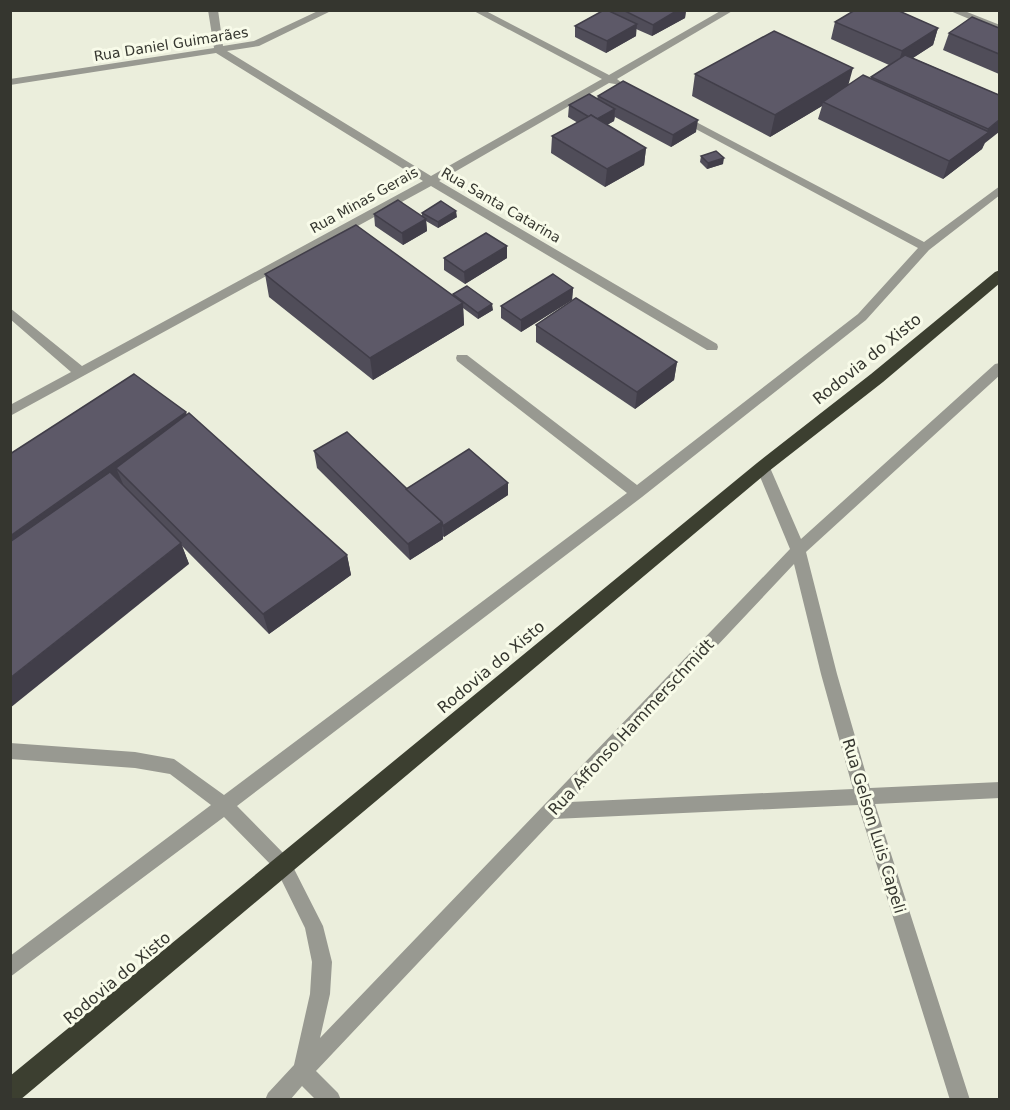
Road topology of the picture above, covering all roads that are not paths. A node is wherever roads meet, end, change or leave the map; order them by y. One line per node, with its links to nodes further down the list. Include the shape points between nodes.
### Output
1 (213, 10): 7 (street)
2 (329, 10): 7 (street, Rua Daniel Guimarães, via 256,44)
3 (476, 10): 8 (street)
4 (730, 10): 8 (street, Rua Minas Gerais)
5 (952, 10): 6 (street)
6 (999, 29)
7 (219, 51): 9 (street, Rua Daniel Guimarães); 12 (street, Rua Santa Catarina)
8 (610, 80): 10 (street); 12 (street, Rua Minas Gerais)
9 (10, 82)
10 (631, 91)
11 (673, 113): 14 (street)
12 (431, 181): 17 (street, Rua Santa Catarina); 20 (street, Rua Minas Gerais)
13 (999, 189): 14 (street)
14 (926, 247): 23 (street, via 862,317)
15 (999, 275): 22 (highway, Rodovia do Xisto)
16 (10, 312): 20 (street)
17 (712, 346)
18 (462, 358): 23 (street)
19 (999, 367): 24 (street, Rua Affonso Hammerschmidt)
20 (80, 372): 21 (street, Rua Minas Gerais)
21 (10, 411)
22 (763, 467): 24 (street, Rua Gelson Luis Capeli); 30 (highway, Rodovia do Xisto)
23 (637, 493): 28 (street)
24 (798, 550): 27 (street, Rua Gelson Luis Capeli); 29 (street, Rua Affonso Hammerschmidt)
25 (10, 751): 28 (street, via 135,760 174,767)
26 (999, 790): 27 (street)
27 (864, 796): 29 (street); 36 (street, Rua Gelson Luis Capeli)
28 (225, 806): 30 (street); 31 (street)
29 (552, 811): 32 (street, Rua Affonso Hammerschmidt)
30 (283, 865): 32 (street, via 314,926 322,962 320,994); 33 (highway, Rodovia do Xisto)
31 (10, 968)
32 (303, 1072): 34 (street, Rua Affonso Hammerschmidt); 35 (street)
33 (10, 1092)
34 (275, 1100)
35 (331, 1100)
36 (960, 1100)

